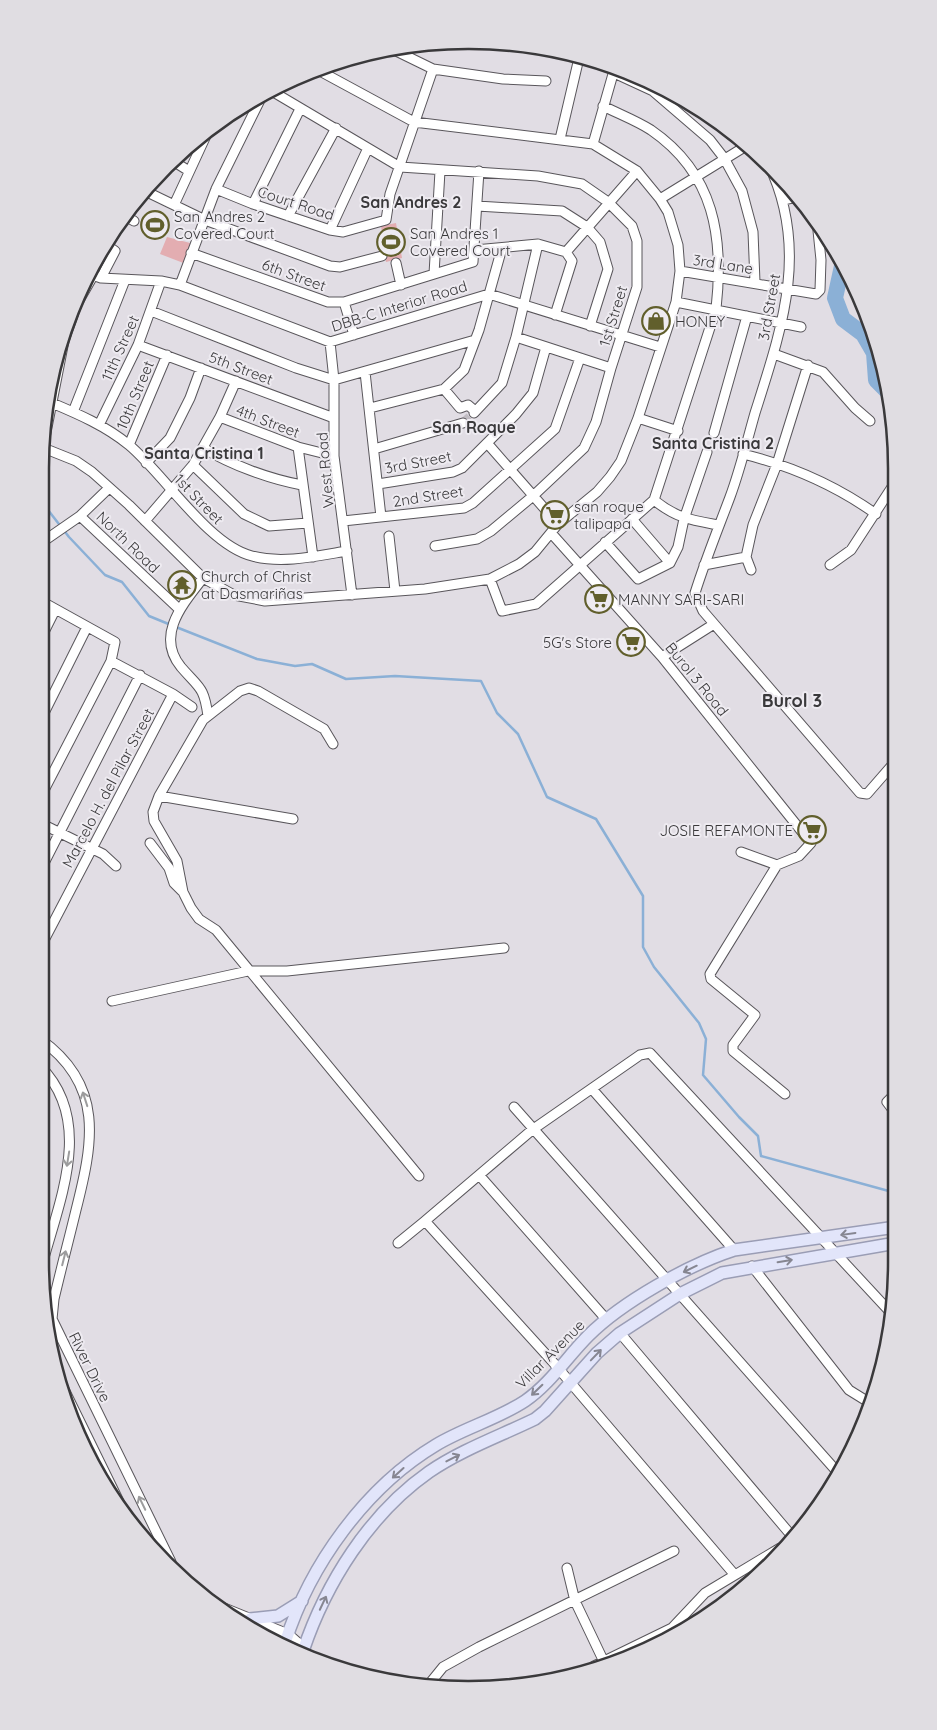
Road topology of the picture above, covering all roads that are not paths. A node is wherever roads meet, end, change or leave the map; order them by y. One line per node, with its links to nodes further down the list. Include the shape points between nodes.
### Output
1 (402, 54): 3 (street)
2 (578, 63): 14 (street)
3 (433, 70): 6 (street); 12 (street, Court Road)
4 (326, 74): 12 (street)
5 (613, 75): 10 (street)
6 (546, 81)
7 (654, 92): 19 (street, via 710,140)
8 (278, 95): 11 (street, 1st Street)
9 (257, 106): 28 (street)
10 (603, 106): 15 (street); 26 (street, via 650,130 683,157)
11 (300, 109): 13 (street, 1st Street); 35 (street)
12 (414, 122): 14 (street); 21 (street, Court Road)
13 (336, 128): 17 (street, 1st Street); 37 (street)
14 (560, 139): 15 (street)
15 (594, 144): 25 (street)
16 (198, 148): 22 (street)
17 (368, 148): 21 (street, 1st Street); 42 (street)
18 (740, 149): 19 (street)
19 (724, 158): 26 (street); 60 (street, via 742,191 753,232)
20 (179, 165): 22 (street)
21 (400, 167): 23 (street, 1st Street); 42 (street, Court Road, via 390,194 386,220 343,232)
22 (189, 170): 34 (street)
23 (440, 171): 24 (street, 1st Street); 55 (street)
24 (479, 171): 33 (street, 1st Street, via 582,184); 36 (street)
25 (637, 171): 30 (street); 33 (street)
26 (695, 177): 30 (street); 57 (street, via 716,222)
27 (777, 184): 32 (street, 3rd Street)
28 (216, 189): 35 (street, Court Road); 39 (street)
29 (152, 194): 34 (street)
30 (660, 199): 54 (street, via 673,225)
31 (790, 199): 32 (street)
32 (783, 200): 63 (street, 3rd Street, via 790,237)
33 (608, 202): 41 (street); 76 (street, 1st Street, via 632,226 637,241 637,287)
34 (174, 204): 39 (street)
35 (253, 204): 37 (street, Court Road)
36 (477, 206): 41 (street, via 562,212); 48 (street)
37 (288, 216): 42 (street, Court Road)
38 (131, 219): 40 (street)
39 (205, 220): 50 (street); 51 (street, via 330,266 340,267)
40 (134, 221)
41 (587, 227): 49 (street); 73 (street, via 600,242 608,269)
42 (330, 230)
43 (819, 237): 44 (street)
44 (820, 243): 63 (street, 3rd Lane, via 820,290 816,294)
45 (538, 244): 47 (street); 49 (street); 67 (street)
46 (111, 248): 53 (street, via 115,251)
47 (502, 248): 48 (street); 64 (street)
48 (475, 250): 55 (street, 6th Street, via 472,263)
49 (566, 252): 70 (street, via 572,261)
50 (191, 253): 61 (street); 65 (street, 6th Street, via 328,302)
51 (382, 256)
52 (396, 263): 62 (street)
53 (99, 270)
54 (680, 271): 57 (street, 3rd Lane); 66 (street)
55 (434, 274): 62 (street, 6th Street)
56 (96, 276): 58 (street, DBB-C Interior Road)
57 (720, 276): 60 (street, 3rd Lane); 68 (street)
58 (126, 280): 59 (street, DBB-C Interior Road); 95 (street)
59 (161, 280): 61 (street, DBB-C Interior Road); 69 (street, 11th Street)
60 (755, 282): 63 (street, 3rd Lane)
61 (180, 285): 79 (street, DBB-C Interior Road)
62 (401, 285): 65 (street, 6th Street)
63 (788, 289): 72 (street, 3rd Street)
64 (489, 294): 67 (street, DBB-C Interior Road); 75 (street, DBB-C Interior Road); 78 (street)
65 (344, 302): 75 (street)
66 (676, 302): 68 (street); 82 (street)
67 (524, 304): 70 (street, DBB-C Interior Road); 77 (street)
68 (716, 309): 71 (street); 102 (street)
69 (151, 311): 80 (street, 11th Street); 90 (street)
70 (555, 315): 73 (street, DBB-C Interior Road)
71 (748, 316): 72 (street); 103 (street)
72 (783, 322): 74 (street); 83 (street, 3rd Street)
73 (590, 326): 76 (street, DBB-C Interior Road)
74 (801, 327)
75 (354, 335): 79 (street, DBB-C Interior Road)
76 (622, 336): 82 (street, DBB-C Interior Road); 88 (street, 1st Street)
77 (516, 337): 81 (street); 92 (street, via 502,383 474,412 468,405 460,408)
78 (475, 340): 89 (street); 92 (street, via 464,370)
79 (330, 342): 90 (street, West Road)
80 (138, 345): 84 (street, 5th Street); 101 (street, 11th Street)
81 (546, 347): 85 (street); 104 (street, 3rd Street, via 533,393)
82 (660, 347): 98 (street)
83 (774, 354): 86 (street); 111 (street, 3rd Street)
84 (167, 355): 87 (street, 5th Street); 105 (street, 10th Street)
85 (580, 358): 88 (street); 116 (street, 2nd Street, via 555,429)
86 (808, 365): 99 (street, via 823,372); 115 (street)
87 (202, 368): 91 (street, 5th Street); 113 (street, via 170,438)
88 (611, 368): 122 (street, 1st Street, via 596,422 584,448)
89 (365, 372): 90 (street); 94 (street)
90 (334, 380): 97 (street, West Road)
91 (236, 381): 96 (street); 97 (street, 5th Street)
92 (444, 389): 94 (street)
93 (54, 404): 95 (street, 1st Street)
94 (370, 408): 108 (street)
95 (73, 412): 101 (street, 1st Street)
96 (220, 417): 106 (street, 4th Street); 107 (street)
97 (334, 418): 112 (street, West Road)
98 (638, 418): 102 (street); 132 (street, via 610,477)
99 (870, 421)
100 (463, 423): 108 (street)
101 (100, 425): 105 (street, 1st Street)
102 (678, 431): 123 (street)
103 (714, 433)
104 (488, 443): 116 (street); 117 (street, 3rd Street, via 462,468 453,472)
105 (129, 445): 113 (street, 1st Street)
106 (298, 447): 112 (street, 4th Street); 118 (street)
107 (203, 448): 114 (street); 118 (street, via 283,482)
108 (374, 449): 117 (street)
109 (50, 451): 119 (street, via 76,461)
110 (707, 452): 128 (street)
111 (743, 454): 115 (street); 133 (street, 3rd Street)
112 (334, 456): 129 (street, West Road)
113 (146, 463): 120 (street, 1st Street)
114 (193, 464): 120 (street); 131 (street, via 244,514 269,526)
115 (777, 464): 124 (street, via 812,476 849,495); 141 (street, via 752,525)
116 (510, 469): 122 (street); 126 (street, 2nd Street, via 464,508)
117 (378, 484): 126 (street)
118 (302, 485): 131 (street)
119 (109, 488): 125 (street); 130 (street)
120 (172, 490): 130 (street); 140 (street, 1st Street, via 216,537 252,556)
121 (888, 494): 124 (street)
122 (533, 496): 132 (street); 138 (street, 1st Street, via 491,531 476,539)
123 (654, 500): 127 (street); 128 (street)
124 (876, 514): 145 (street, via 851,550)
125 (80, 516): 136 (street); 152 (street, North Road)
126 (381, 517): 129 (street, 2nd Street)
127 (632, 519): 137 (street); 142 (street)
128 (684, 519): 133 (street); 142 (street, via 678,547)
129 (343, 521): 139 (street, West Road)
130 (146, 522): 147 (street)
131 (308, 523): 140 (street)
132 (558, 524): 134 (street)
133 (718, 525): 144 (street, 3rd Street)
134 (552, 534): 143 (street, Burol 3 Road); 148 (street, via 519,564)
135 (389, 536): 149 (street)
136 (49, 537)
137 (605, 542): 142 (street, via 638,579); 143 (street)
138 (435, 546)
139 (347, 551): 140 (street, 1st Street); 150 (street, West Road)
140 (312, 556)
141 (746, 557): 144 (street); 146 (street)
142 (670, 563)
143 (580, 565): 148 (street, via 536,604 502,611); 157 (street, Burol 3 Road)
144 (704, 565): 155 (street, 3rd Street, via 695,593 700,607)
145 (830, 565)
146 (751, 570)
147 (203, 578): 150 (street, via 234,595 264,601); 152 (street)
148 (490, 579): 149 (street)
149 (395, 591): 150 (street)
150 (352, 595)
151 (49, 606): 153 (street)
152 (178, 609): 163 (street, via 172,621 170,638 176,658 204,692)
153 (55, 610): 154 (street); 156 (street)
154 (49, 622)
155 (714, 624): 157 (street); 165 (street, 3rd Street, via 860,793 866,794)
156 (87, 626): 158 (street, via 116,642); 161 (street)
157 (662, 657): 176 (street, Burol 3 Road, via 809,839 809,847 799,856)
158 (111, 661): 159 (street); 166 (street)
159 (140, 675): 160 (street); 170 (street)
160 (173, 694): 162 (street); 172 (street, Marcelo H. del Pilar Street)
161 (49, 703)
162 (192, 707)
163 (208, 716): 164 (street, via 240,691 249,688 324,729); 167 (street)
164 (332, 744)
165 (888, 777)
166 (49, 779)
167 (159, 796): 168 (street); 177 (street, via 153,812 154,822 177,860)
168 (293, 818)
169 (49, 828): 170 (street)
170 (60, 833): 172 (street); 174 (street)
171 (150, 844): 177 (street, via 169,868 176,887)
172 (91, 849): 175 (street, via 103,854); 178 (street, Marcelo H. del Pilar Street)
173 (740, 852): 176 (street)
174 (49, 853)
175 (116, 866)
176 (777, 866): 185 (street, via 710,974 711,979 755,1015 733,1045 733,1051)
177 (183, 892): 180 (street, via 199,918 216,930)
178 (49, 931)
179 (504, 948): 180 (street, via 287,971)
180 (248, 971): 181 (street); 188 (street)
181 (112, 1001)
182 (49, 1047): 202 (street, River Drive, one-way to 182, via 87,1169 91,1133 88,1109 79,1084)
183 (49, 1078): 193 (street, one-way to 193, via 60,1092 71,1131 68,1164)
184 (592, 1089): 187 (street); 192 (street, via 640,1054 650,1053); 196 (street)
185 (785, 1094)
186 (514, 1107): 187 (street)
187 (532, 1130): 189 (street); 199 (street)
188 (419, 1176)
189 (479, 1176): 190 (street); 203 (street)
190 (425, 1220): 194 (street); 206 (street)
191 (888, 1227): 192 (main road, Villar Avenue, one-way to 192)
192 (822, 1237): 196 (main road, Villar Avenue); 197 (street)
193 (49, 1238)
194 (398, 1243)
195 (888, 1245): 197 (main road)
196 (734, 1250): 199 (main road, Villar Avenue, one-way to 199)
197 (837, 1253): 198 (main road, one-way to 197); 201 (street)
198 (752, 1266): 200 (main road, via 722,1273); 208 (street, via 849,1390)
199 (669, 1279): 200 (street); 203 (main road, Villar Avenue)
200 (680, 1294): 205 (main road); 211 (street)
201 (886, 1307)
202 (52, 1317)
203 (606, 1319): 206 (main road, Villar Avenue)
204 (53, 1321): 214 (street, River Drive, one-way to 204)
205 (620, 1333): 207 (main road, one-way to 205, via 597,1352); 212 (street)
206 (558, 1369): 207 (street); 218 (main road, Villar Avenue, one-way to 218, via 524,1402 439,1443 398,1472 344,1531 327,1554)
207 (570, 1383): 217 (street); 224 (main road, one-way to 207, via 344,1564 397,1500 448,1460 535,1419)
208 (865, 1400)
209 (89, 1441): 210 (street)
210 (95, 1453)
211 (834, 1468)
212 (789, 1532)
213 (674, 1551): 219 (street)
214 (166, 1552)
215 (768, 1555): 217 (street)
216 (567, 1568): 219 (street)
217 (734, 1574): 223 (street, via 696,1601 672,1628)
218 (302, 1601): 221 (main road, via 278,1616); 222 (main road, Villar Avenue)
219 (575, 1601): 225 (street); 226 (street, via 479,1646 443,1668)
220 (245, 1617): 221 (street)
221 (250, 1619): 222 (street)
222 (286, 1638)
223 (641, 1644)
224 (303, 1647)
225 (603, 1659)
226 (432, 1679)

